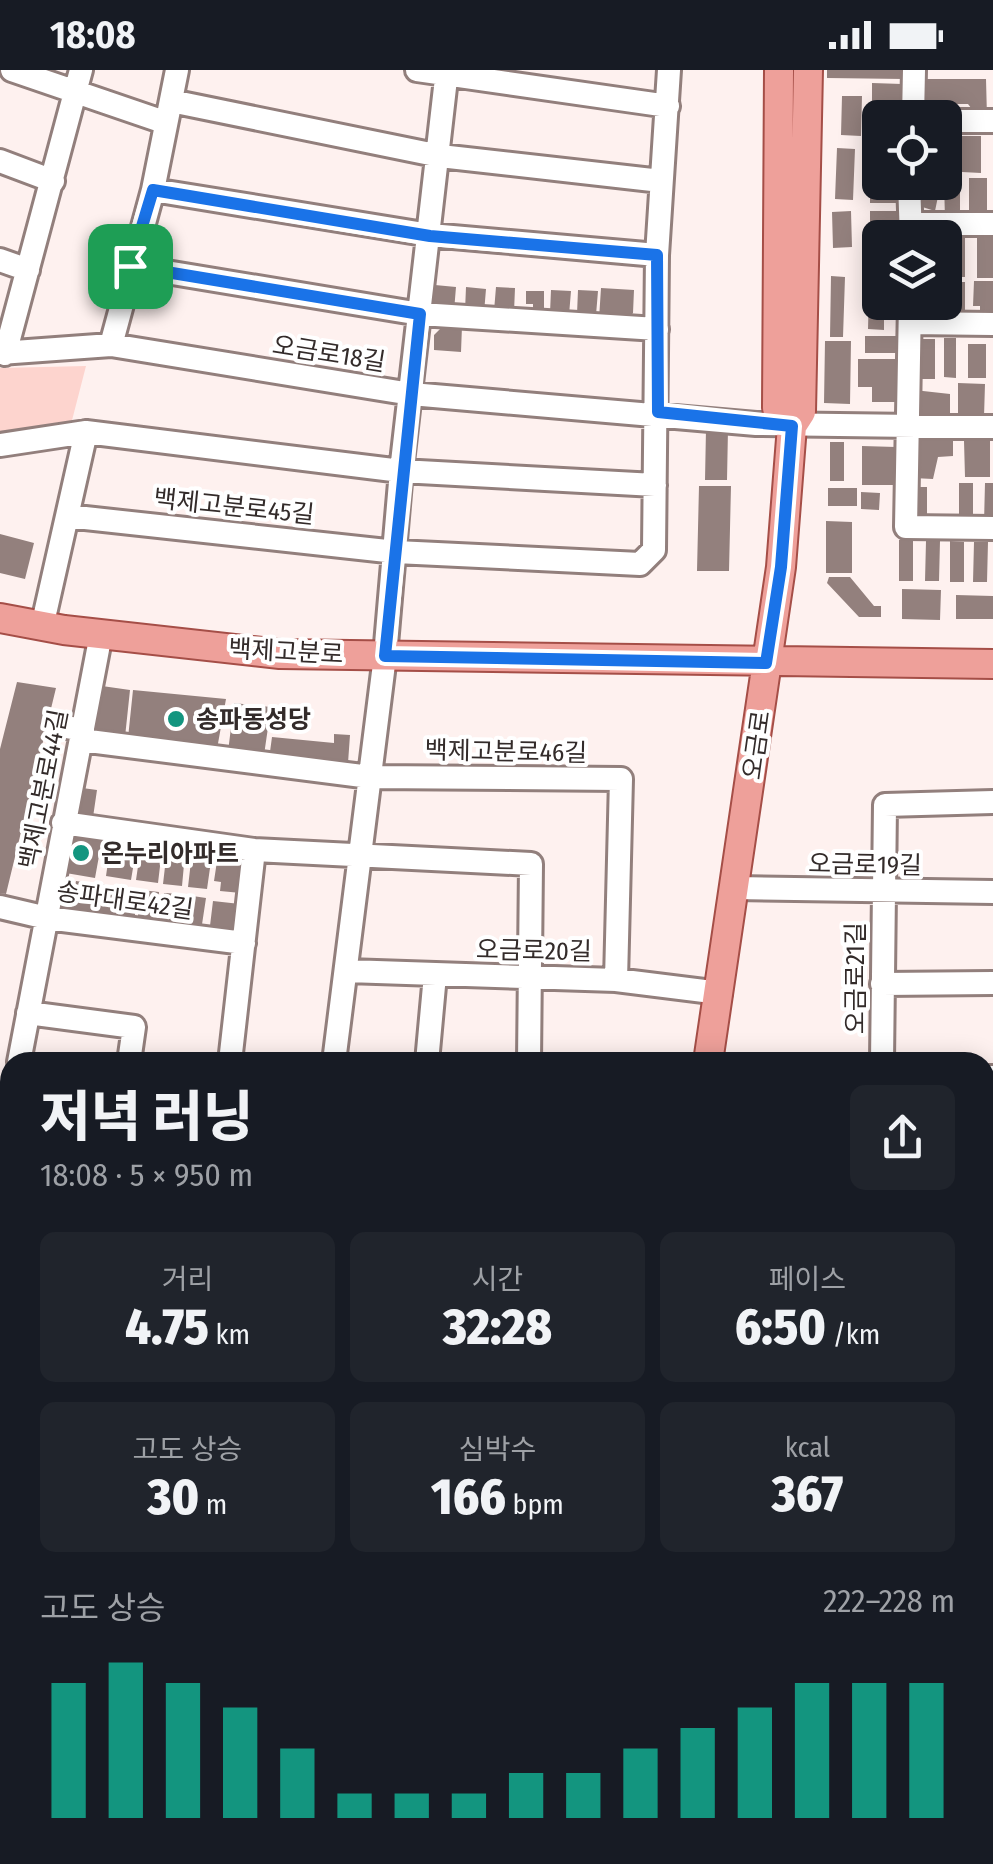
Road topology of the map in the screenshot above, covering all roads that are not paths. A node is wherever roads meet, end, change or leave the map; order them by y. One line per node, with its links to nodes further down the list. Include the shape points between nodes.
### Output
1 (12, 70): 10 (street)
2 (81, 70): 10 (street)
3 (177, 70): 13 (street)
4 (417, 70): 9 (street)
5 (669, 70): 12 (street)
6 (779, 70): 37 (main road, 오금로, via 777,408)
7 (808, 70): 37 (main road, 오금로, via 800,412)
8 (914, 70): 11 (street)
9 (447, 73): 12 (street); 16 (street)
10 (76, 94): 13 (street); 18 (street)
11 (913, 100)
12 (668, 106): 19 (street)
13 (168, 112): 16 (street); 20 (street)
14 (962, 121): 15 (street)
15 (993, 122)
16 (440, 156): 19 (street); 23 (street)
17 (0, 162): 18 (street)
18 (53, 181): 27 (street)
19 (661, 181): 24 (street)
20 (153, 190): 23 (street); 26 (street)
21 (993, 224): 22 (street)
22 (962, 226)
23 (430, 236): 24 (street); 28 (street)
24 (657, 255): 32 (street)
25 (0, 260): 27 (street)
26 (130, 266): 28 (street); 33 (street)
27 (28, 270): 34 (street)
28 (420, 314): 32 (street); 35 (street)
29 (910, 320): 38 (street)
30 (962, 320): 31 (street)
31 (993, 324)
32 (658, 329): 36 (street)
33 (111, 344): 34 (street, 오금로18길); 35 (street, 오금로18길)
34 (2, 353)
35 (411, 394): 36 (street, 오금로18길); 42 (street)
36 (658, 412): 37 (street, 오금로18길); 43 (street)
37 (792, 426): 38 (street, 오금로18길); 51 (main road, 오금로)
38 (906, 426): 39 (street, 오금로18길); 45 (street, via 906,528)
39 (993, 427)
40 (86, 432): 41 (street); 42 (street); 44 (street)
41 (0, 446)
42 (401, 471): 43 (street); 46 (street)
43 (655, 485): 46 (street, 백제고분로45길, via 654,550 640,564)
44 (67, 516): 46 (street, 백제고분로45길); 48 (street)
45 (993, 528)
46 (396, 552): 50 (street)
47 (0, 618): 48 (main road, 백제고분로)
48 (42, 627): 49 (main road, 백제고분로)
49 (101, 634): 50 (main road, 백제고분로, via 280,654); 54 (street, 백제고분로44길)
50 (385, 656): 51 (main road, 백제고분로); 55 (street)
51 (766, 663): 52 (main road, 백제고분로); 60 (main road, 오금로)
52 (993, 664)
53 (55, 725): 54 (street, 백제고분로46길)
54 (82, 735): 55 (street, 백제고분로46길); 57 (street, 백제고분로44길)
55 (370, 777): 59 (street); 69 (street, 백제고분로46길, via 621,780)
56 (993, 802): 62 (street, 오금로21길, via 885,805)
57 (63, 823): 58 (street); 64 (street, 백제고분로44길)
58 (254, 850): 59 (street); 65 (street)
59 (360, 858): 66 (street); 68 (street, via 531,864)
60 (736, 888): 62 (street, 오금로19길); 72 (main road, 오금로)
61 (993, 892): 62 (street, 오금로19길)
62 (882, 894): 71 (street, 오금로21길)
63 (0, 907): 64 (street, 송파대로42길)
64 (47, 918): 65 (street, 송파대로42길); 73 (street, 백제고분로44길)
65 (244, 943): 76 (street)
66 (347, 971): 67 (street, 오금로20길); 77 (street)
67 (436, 975): 68 (street, 오금로20길); 78 (street)
68 (531, 978): 69 (street, 오금로20길); 79 (street)
69 (616, 980): 72 (street, 오금로20길)
70 (993, 983): 71 (street)
71 (882, 984): 81 (street, 오금로21길)
72 (720, 992): 80 (main road, 오금로)
73 (28, 1013): 74 (street, 백제고분로44길); 75 (street, via 134,1026)
74 (21, 1052)
75 (130, 1052)
76 (231, 1052)
77 (335, 1052)
78 (429, 1052)
79 (528, 1052)
80 (710, 1052)
81 (882, 1052)

